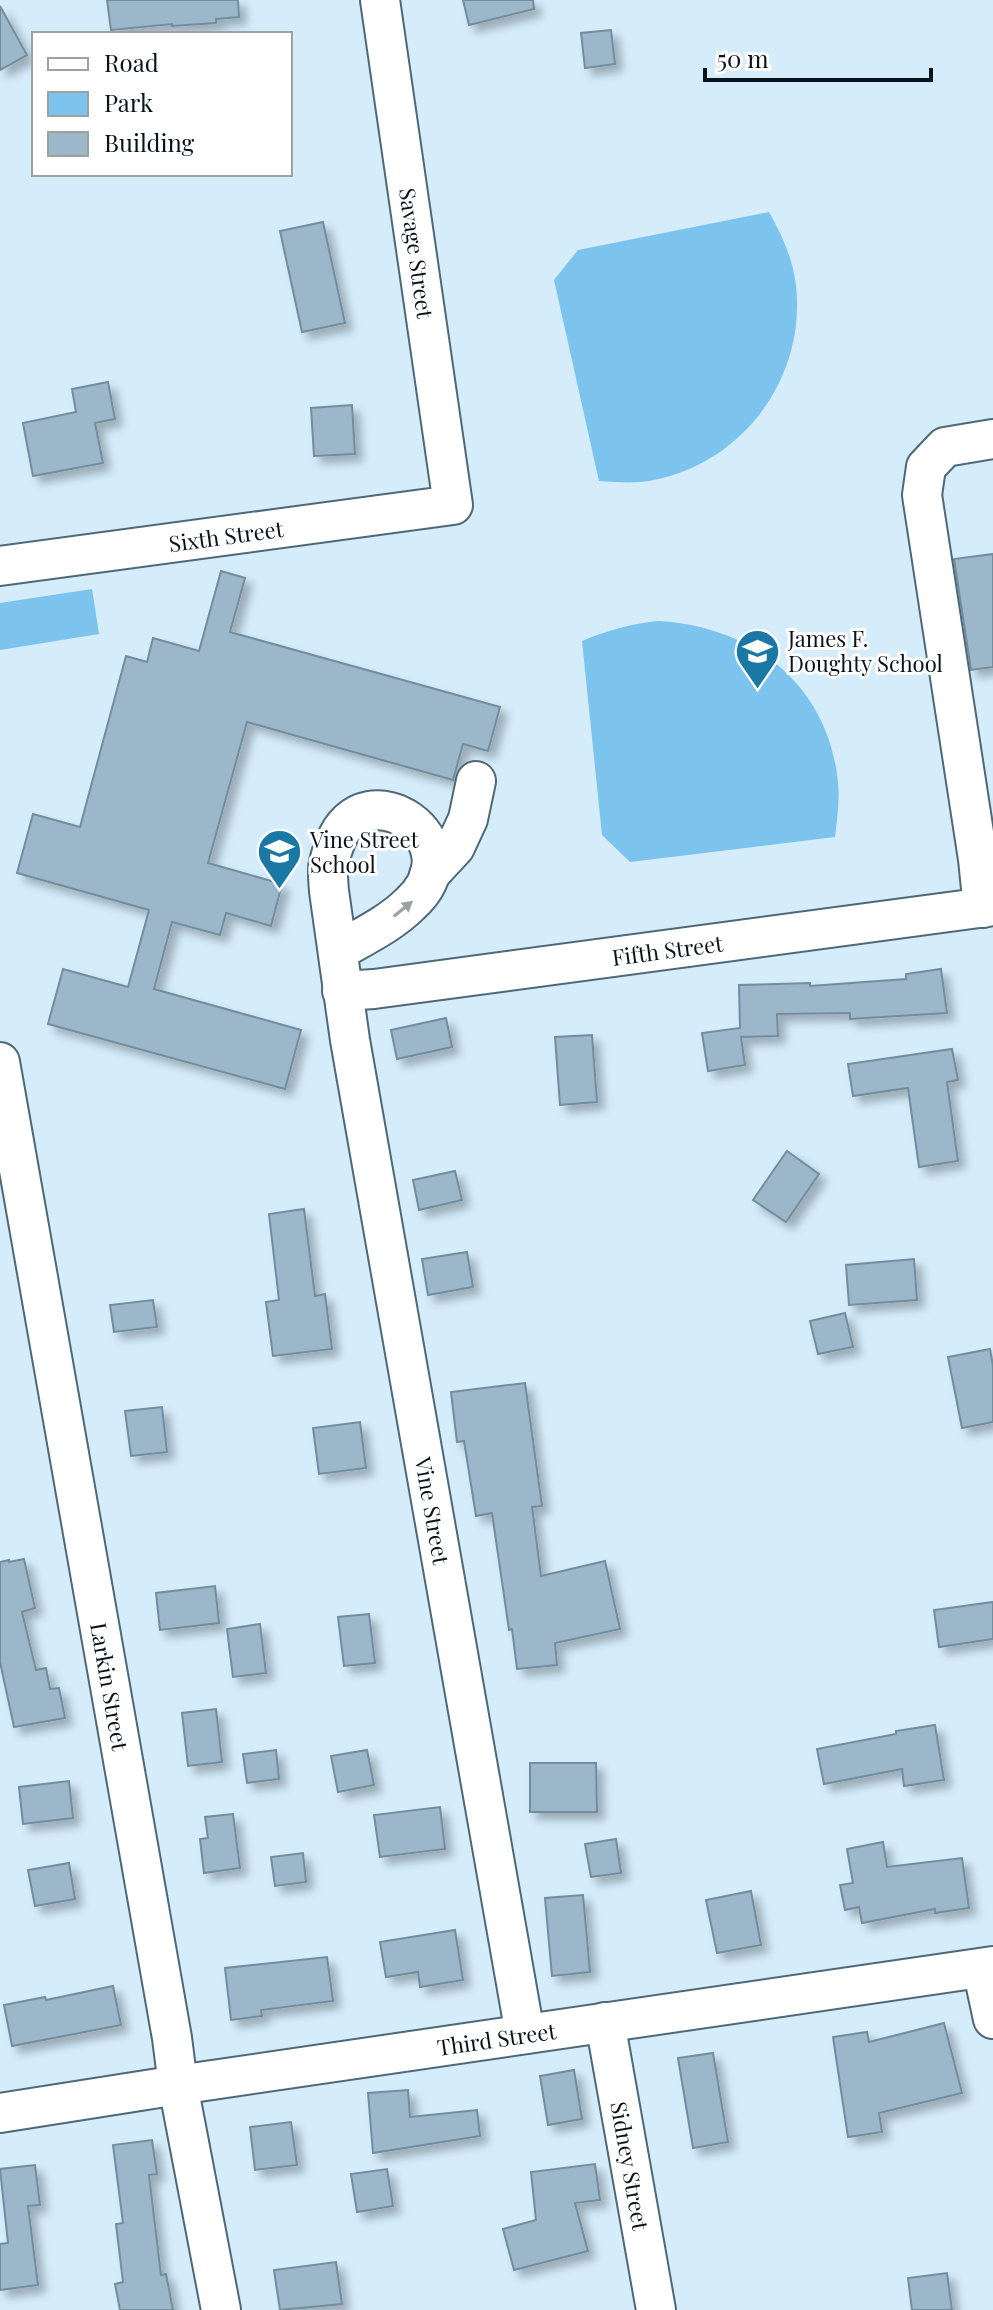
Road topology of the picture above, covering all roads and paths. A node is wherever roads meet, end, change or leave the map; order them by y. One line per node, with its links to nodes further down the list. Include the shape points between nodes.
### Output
1 (380, 0): 3 (street, Savage Street)
2 (993, 439): 5 (street, via 945,447 926,467 922,495)
3 (453, 505): 4 (street, Sixth Street)
4 (0, 566)
5 (978, 766): 8 (street)
6 (476, 781): 7 (street, via 455,847)
7 (429, 875): 9 (street, one-way to 7, via 411,903); 9 (street, Vine Street, via 433,864 427,840 414,823 395,812 358,814 341,828 326,867)
8 (988, 907): 10 (street, Fifth Street)
9 (338, 951): 10 (street, Vine Street)
10 (342, 991): 15 (street, Vine Street)
11 (0, 1062): 16 (street, Larkin Street)
12 (988, 1967): 13 (street); 14 (street, Third Street)
13 (993, 2019)
14 (605, 2022): 15 (street, Third Street); 19 (street, Sidney Street)
15 (525, 2034): 16 (street, Third Street)
16 (178, 2085): 17 (street, Third Street); 18 (street, Larkin Street)
17 (0, 2113)
18 (221, 2310)
19 (656, 2310)

